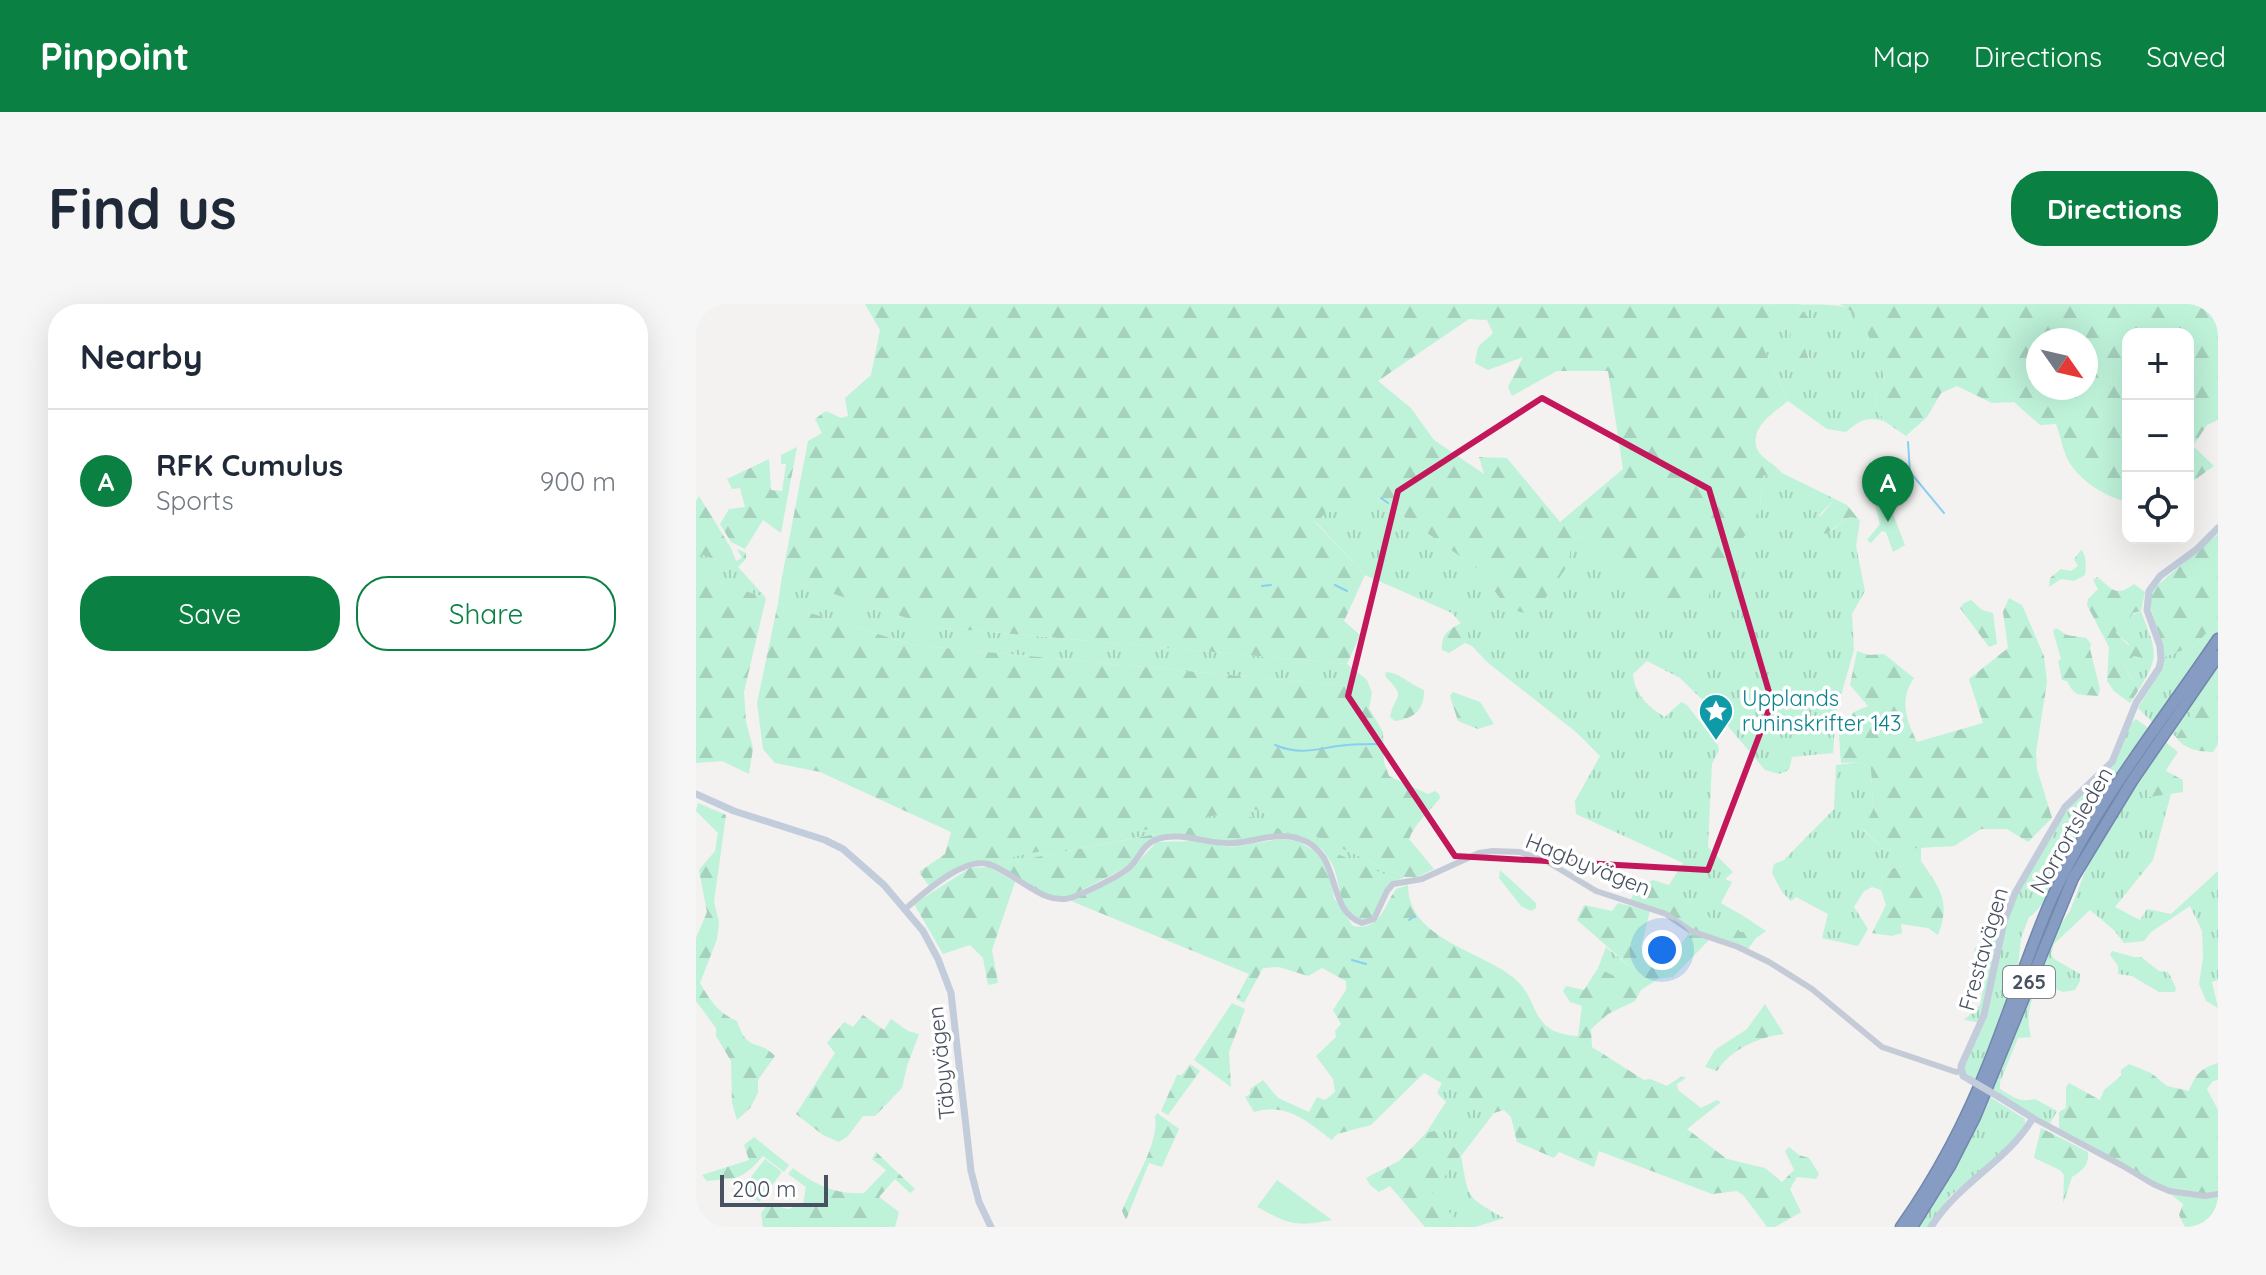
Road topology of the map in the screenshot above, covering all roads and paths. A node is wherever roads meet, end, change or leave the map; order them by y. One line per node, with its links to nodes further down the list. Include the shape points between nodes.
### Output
1 (2218, 528): 8 (main road, Frestavägen, via 2149,591 2147,610 2160,646 2159,668 2136,703 2112,762 2073,796 2015,893 1984,1015)
2 (2218, 639): 4 (highway, Norrortsleden / 265)
3 (2218, 656): 4 (highway, Norrortsleden / 265)
4 (2169, 720): 5 (highway, Norrortsleden / 265)
5 (2154, 741): 12 (highway, Norrortsleden / 265, via 2065,873 1970,1106); 13 (highway, Norrortsleden / 265, via 2073,878 1975,1117)
6 (696, 794): 7 (main road, Täbyvägen, via 835,844)
7 (905, 909): 8 (street, Hagbyvägen, via 969,865 990,864 1043,895 1064,899 1124,872 1157,839 1230,844 1278,836 1299,838 1318,850 1332,870 1337,896 1362,923 1374,919 1393,884 1422,879 1479,853 1520,852 1596,891 1666,914 1691,931 1769,962 1812,989 1882,1047); 11 (main road, Täbyvägen, via 931,945 951,993 971,1171)
8 (1960, 1071): 9 (main road, Hagbyvägen, bridge)
9 (2033, 1118): 10 (street, via 2169,1191); 14 (main road, via 2017,1142 1963,1186)
10 (2218, 1194)
11 (991, 1227)
12 (1901, 1227)
13 (1912, 1227)
14 (1931, 1227)

